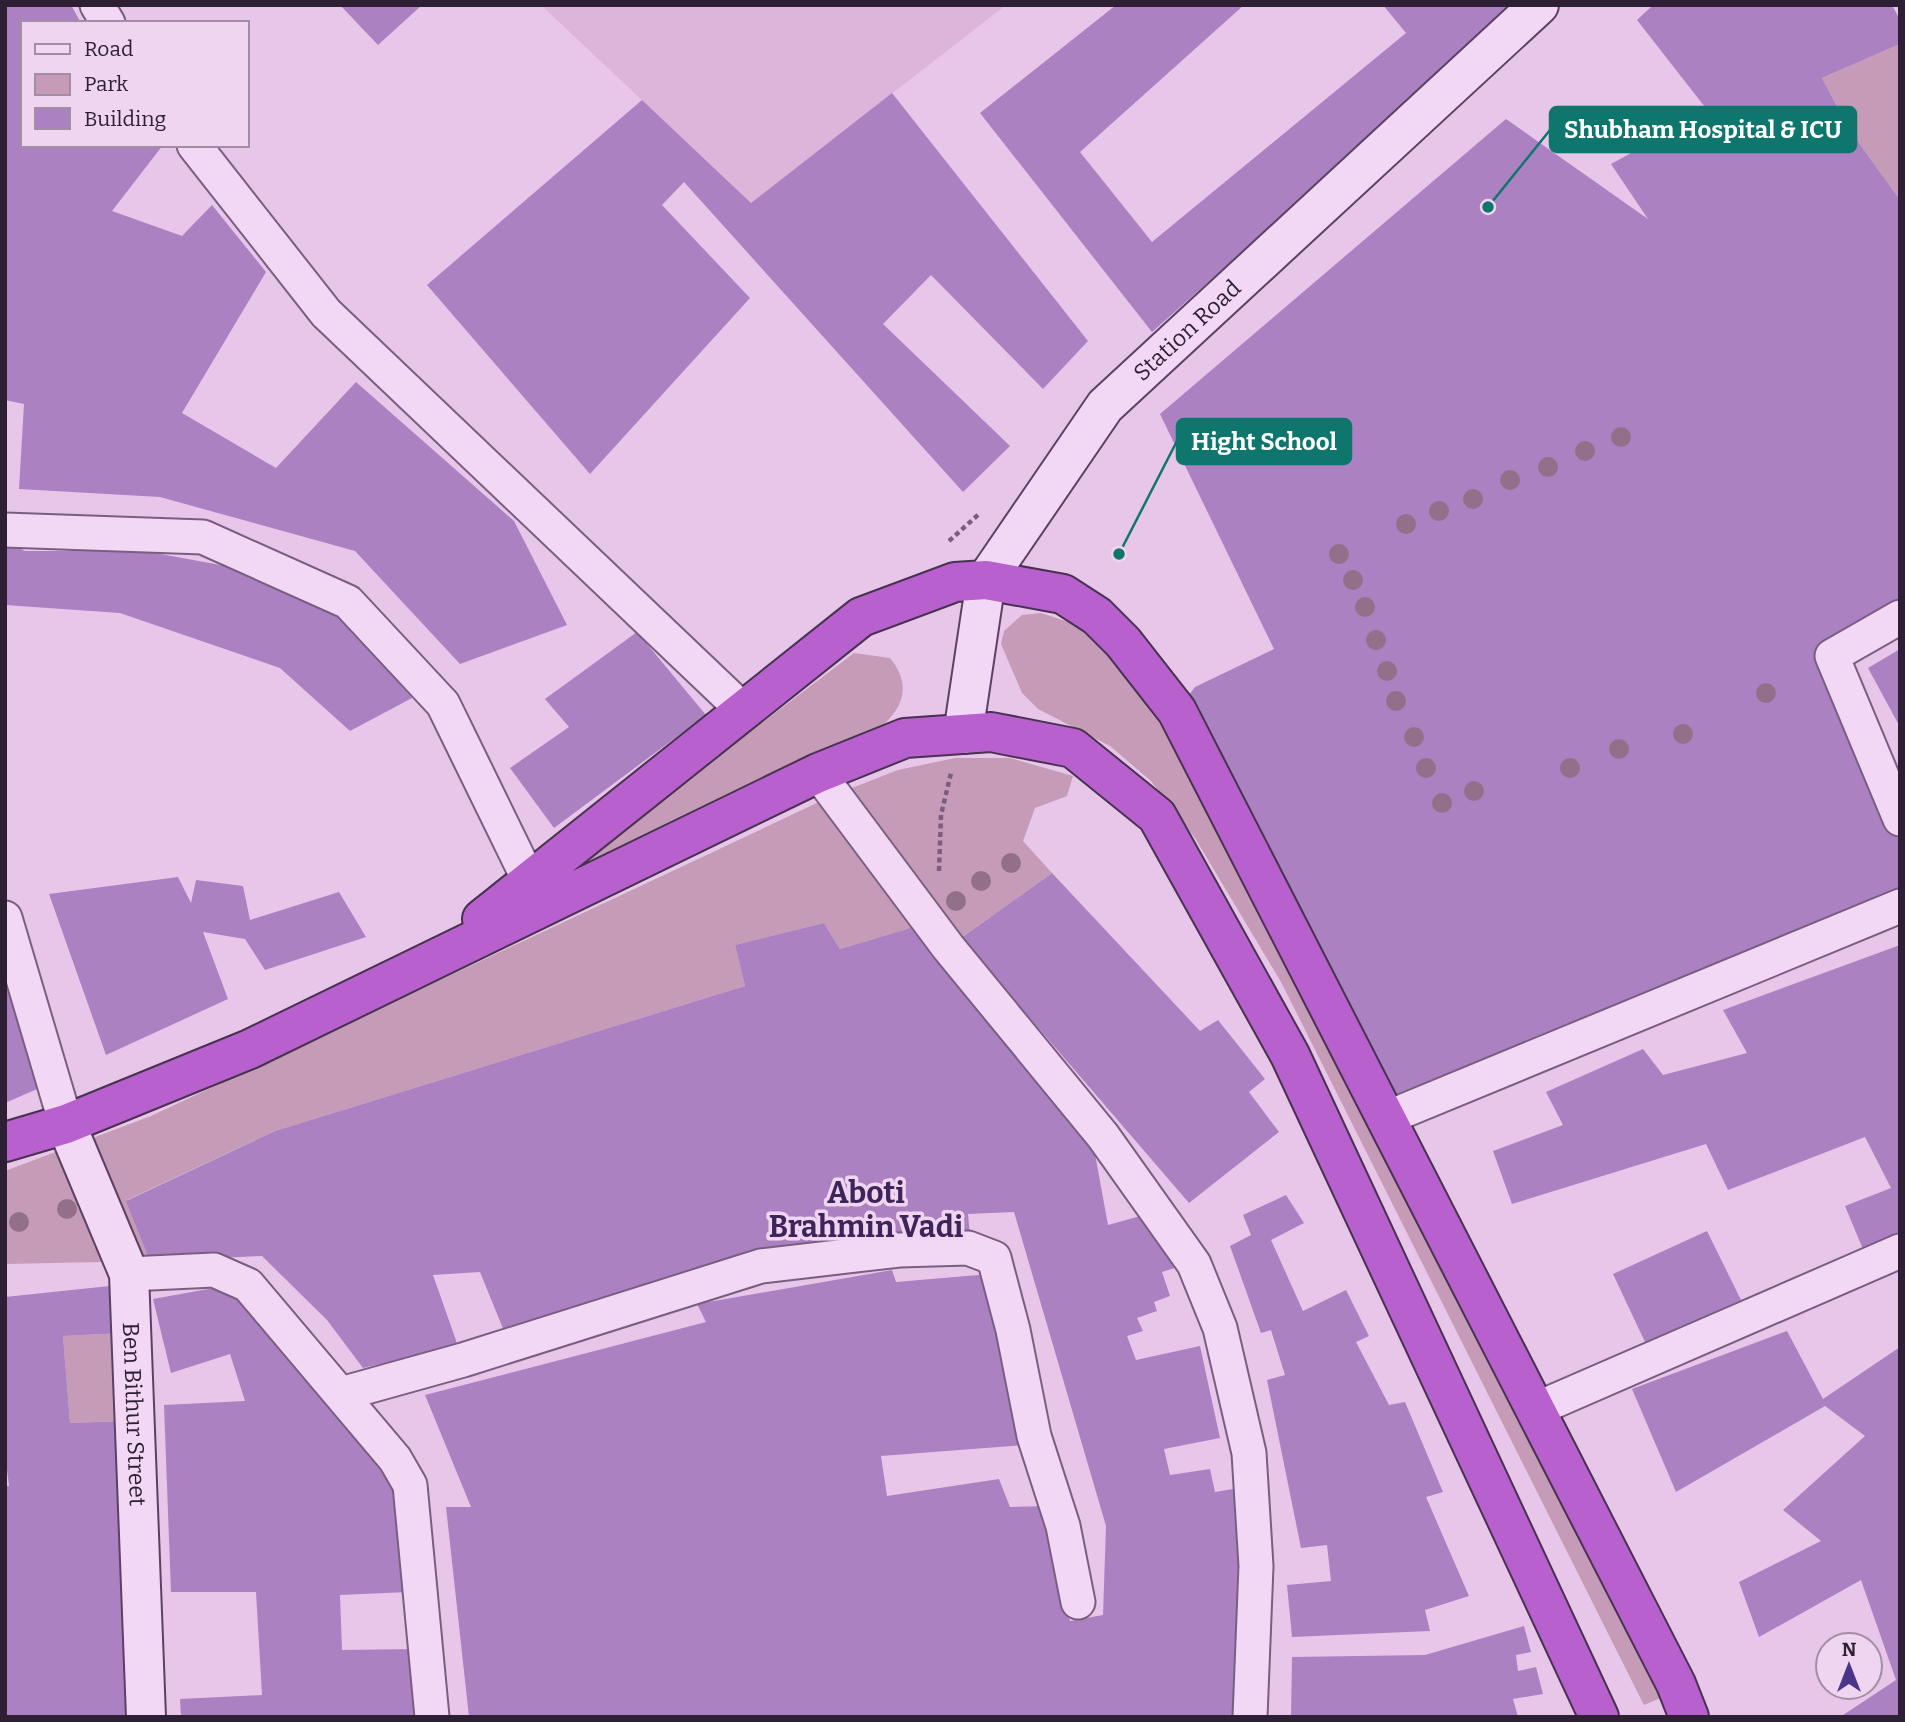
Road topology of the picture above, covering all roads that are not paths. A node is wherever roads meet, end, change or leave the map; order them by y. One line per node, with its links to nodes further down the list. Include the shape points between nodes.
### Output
1 (97, 5): 3 (street)
2 (1539, 5): 6 (street, Station Road, via 1105,406)
3 (107, 21)
4 (196, 147): 8 (street, via 326,313)
5 (5, 530): 12 (street, via 203,537 348,602 443,704)
6 (986, 580): 8 (highway, via 955,582 861,617); 9 (street, Station Road); 16 (highway, via 1063,594 1097,616 1151,675 1177,711)
7 (1900, 617): 11 (street, via 1832,656)
8 (744, 711): 12 (highway)
9 (958, 752): 10 (highway, via 905,738); 27 (highway, via 992,732 1073,748 1157,816 1290,1055)
10 (818, 773): 15 (highway); 26 (street, via 948,947 1103,1136 1194,1264 1220,1328 1249,1452 1256,1566)
11 (1900, 819)
12 (529, 880): 15 (highway)
13 (1900, 906): 16 (street)
14 (5, 918): 17 (street)
15 (437, 957): 17 (highway, via 250,1049)
16 (1384, 1119): 22 (highway)
17 (66, 1124): 18 (highway); 20 (street, Ben Bithur Street)
18 (5, 1142)
19 (1900, 1251): 22 (street)
20 (129, 1274): 21 (street, via 214,1270 248,1284); 24 (street, Ben Bithur Street)
21 (341, 1394): 23 (street, via 761,1266 899,1250 968,1248 994,1258); 25 (street, via 395,1459 410,1485)
22 (1534, 1410): 28 (highway)
23 (1078, 1602)
24 (146, 1717)
25 (432, 1717)
26 (1250, 1717)
27 (1599, 1717)
28 (1689, 1717)

